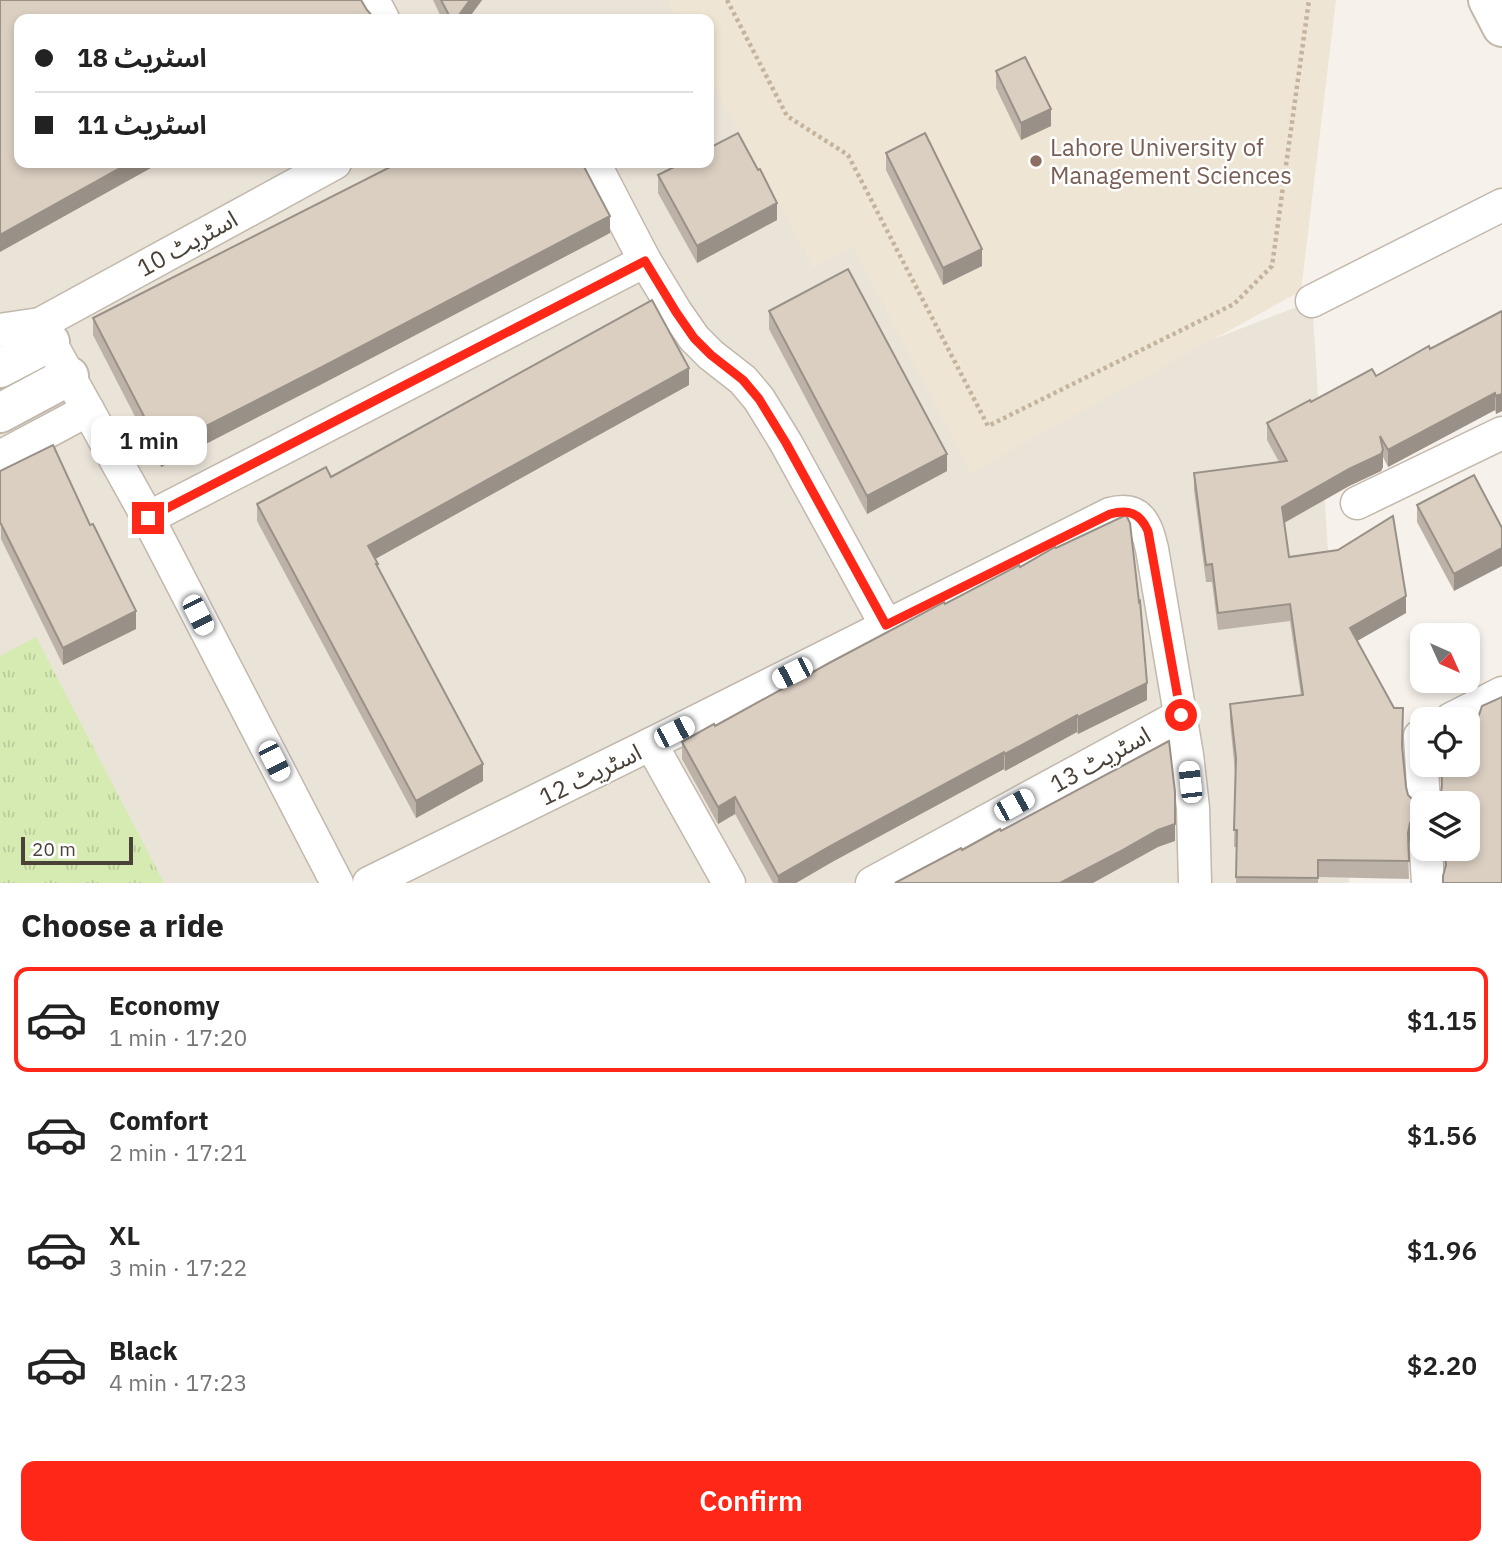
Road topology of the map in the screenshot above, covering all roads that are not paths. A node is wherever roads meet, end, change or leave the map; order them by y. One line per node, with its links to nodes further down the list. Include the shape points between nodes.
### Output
1 (1488, 0): 2 (street)
2 (1502, 27)
3 (326, 168): 9 (street, اسٹریٹ 10)
4 (597, 168): 6 (street)
5 (1502, 205): 7 (street)
6 (645, 261): 17 (street); 18 (street, via 694,338 759,399)
7 (1312, 301)
8 (0, 330): 9 (street)
9 (45, 333): 10 (street, اسٹریٹ 10); 11 (street)
10 (0, 368)
11 (69, 376): 12 (street); 13 (street)
12 (88, 410): 15 (street); 17 (street)
13 (0, 413)
14 (1502, 433): 16 (street)
15 (0, 457)
16 (1357, 503)
17 (148, 518): 24 (street)
18 (886, 625): 21 (street, اسٹریٹ 12, via 1110,514 1129,512 1148,531); 22 (street, اسٹریٹ 12)
19 (1502, 693): 20 (street)
20 (1475, 707)
21 (1181, 715): 27 (street, اسٹریٹ 13); 28 (street, via 1193,808)
22 (650, 744): 25 (street, اسٹریٹ 12); 26 (street)
23 (1427, 861): 29 (street)
24 (337, 883)
25 (369, 883)
26 (729, 883)
27 (872, 883)
28 (1195, 883)
29 (1428, 883)

